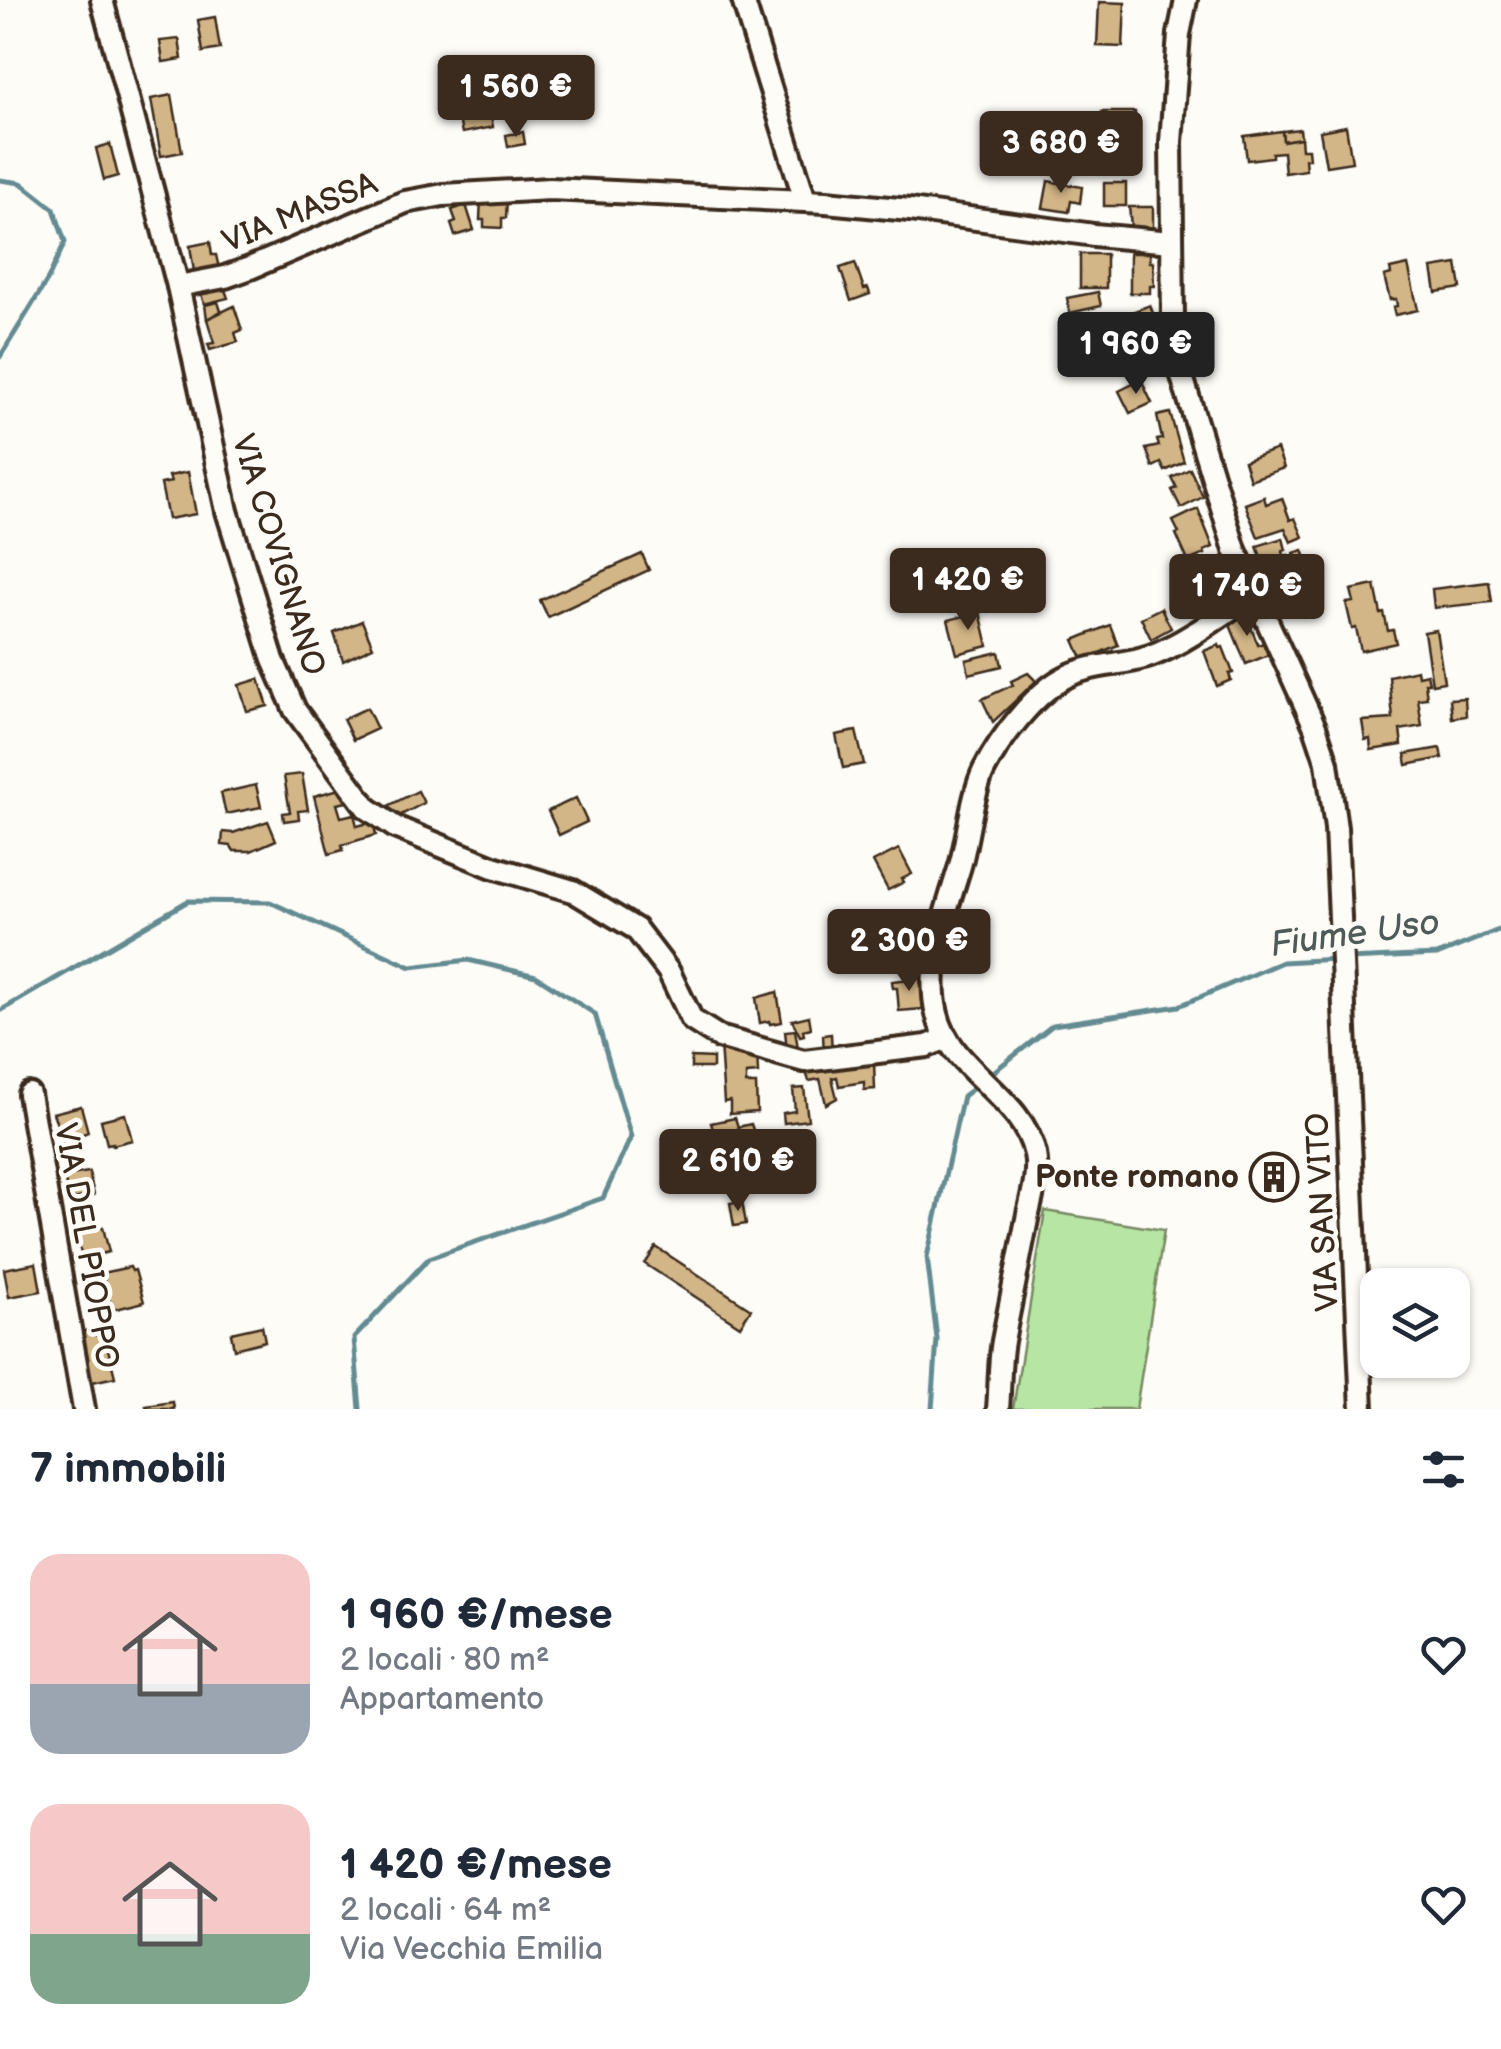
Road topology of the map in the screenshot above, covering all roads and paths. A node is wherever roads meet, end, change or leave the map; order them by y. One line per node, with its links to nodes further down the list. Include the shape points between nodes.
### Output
1 (102, 0): 6 (street, VIA COVIGNANO)
2 (744, 0): 4 (street)
3 (1186, 0): 5 (street, VIA SAN VITO, via 1171,142)
4 (805, 200): 5 (street, VIA MASSA); 6 (street, VIA MASSA, via 550,189 443,194 405,202 225,276)
5 (1171, 242): 7 (street, VIA SAN VITO, via 1178,360)
6 (178, 286): 8 (street, VIA COVIGNANO, via 228,511 273,660 295,710 367,808 395,827 493,868 574,891 636,929 669,972 692,1020 719,1037 804,1061)
7 (1254, 593): 8 (street, via 1150,656 1063,678 1005,734 982,774 943,920 934,976); 12 (street, VIA SAN VITO, via 1316,727 1336,828)
8 (945, 1039): 11 (street, via 1028,1130 1037,1159 1002,1347)
9 (29, 1094): 10 (street, VIA DEL PIOPPO)
10 (84, 1409)
11 (998, 1409)
12 (1362, 1409)

